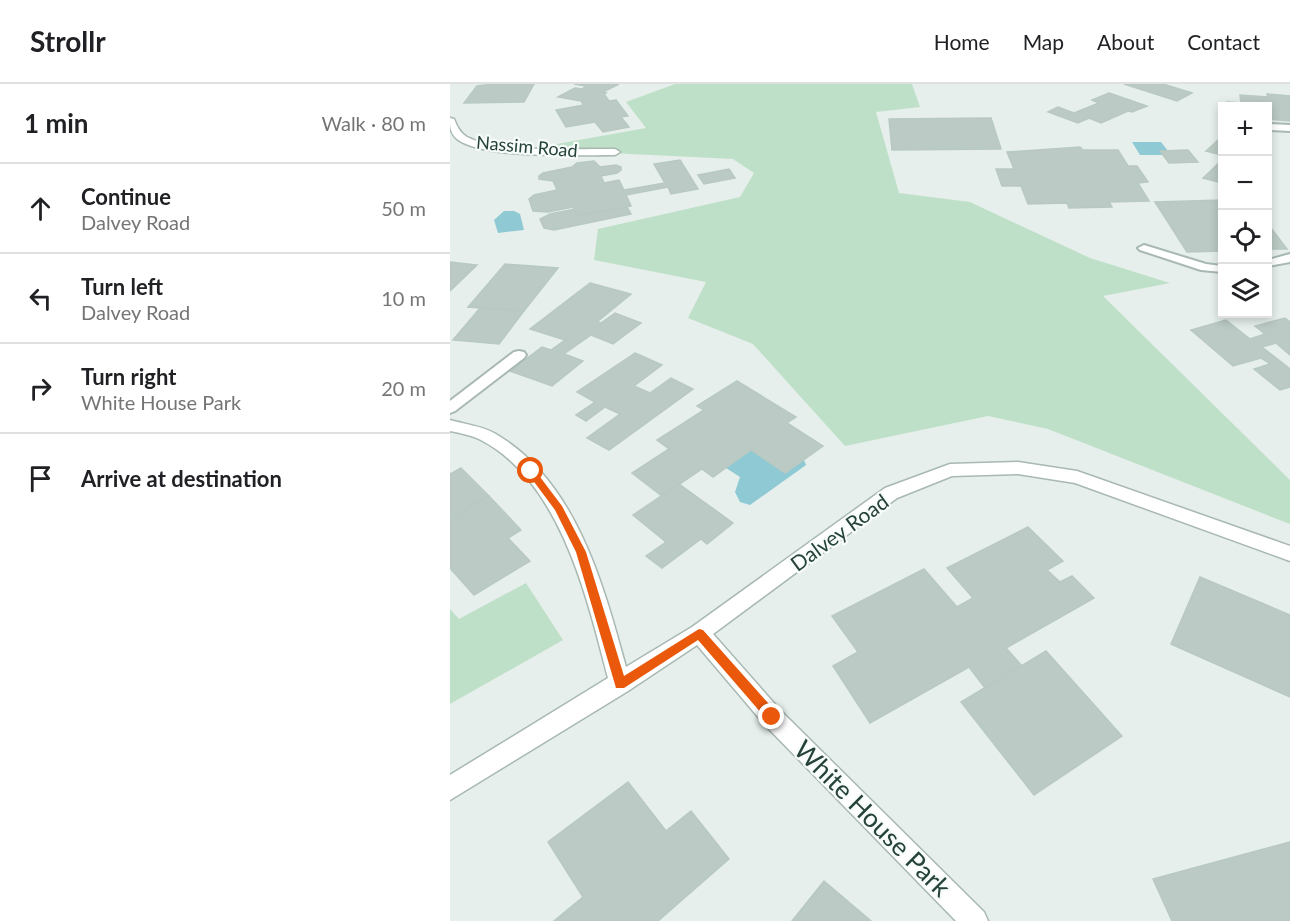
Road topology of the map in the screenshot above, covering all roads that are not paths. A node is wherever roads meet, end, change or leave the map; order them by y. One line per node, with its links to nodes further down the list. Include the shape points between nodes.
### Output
1 (450, 121): 4 (street, Nassim Road, via 460,138 480,144)
2 (1272, 127): 3 (lane)
3 (1290, 128)
4 (615, 152)
5 (1144, 248): 8 (lane)
6 (1290, 258): 7 (lane)
7 (1272, 262)
8 (1218, 268)
9 (519, 355): 10 (lane)
10 (450, 408)
11 (450, 425): 14 (street, via 488,437 531,471 559,508 581,552)
12 (1290, 554): 13 (street, Dalvey Road, via 1077,477 1018,468 950,470 891,493)
13 (699, 633): 14 (street, Dalvey Road); 16 (street, White House Park, via 772,717)
14 (620, 684): 15 (street, Dalvey Road)
15 (450, 788)
16 (975, 921)

